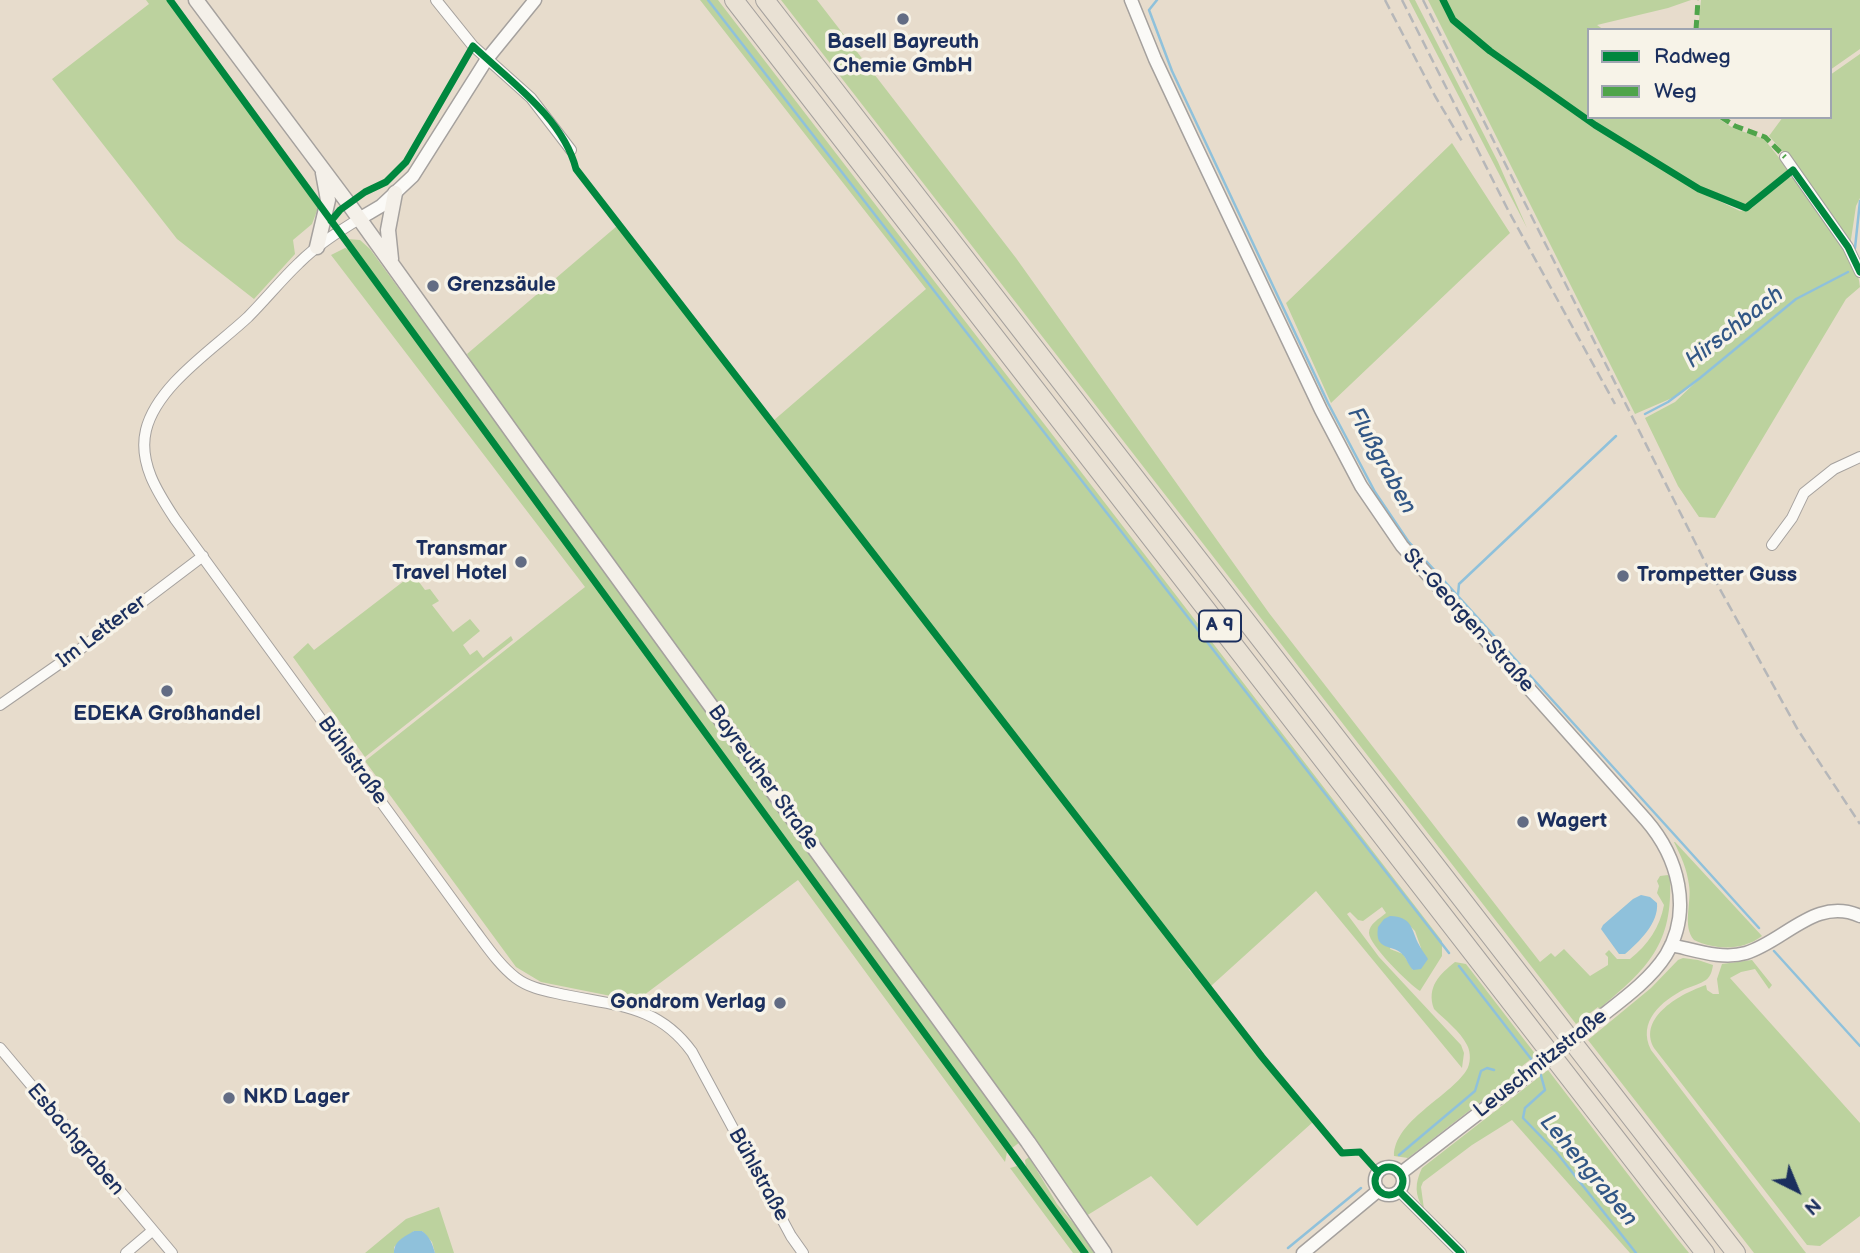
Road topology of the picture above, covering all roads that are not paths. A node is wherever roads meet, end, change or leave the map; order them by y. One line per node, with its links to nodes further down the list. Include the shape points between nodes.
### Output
1 (196, 0): 10 (main road, Bayreuther Straße)
2 (436, 0): 7 (street)
3 (535, 0): 7 (street)
4 (734, 0): 33 (highway, A 9)
5 (765, 0): 34 (highway, A 9)
6 (1131, 0): 21 (street, St.-Georgen-Straße, via 1321,410 1364,492 1402,546 1668,849 1680,886)
7 (487, 59): 8 (street, via 531,98); 11 (street, via 413,176)
8 (571, 150)
9 (1785, 157): 15 (street, via 1848,247)
10 (322, 168): 12 (main road, Bayreuther Straße); 13 (main road, via 328,200)
11 (395, 192): 12 (street); 14 (main road, via 388,230)
12 (359, 219): 13 (street, Bühlstraße); 14 (main road, Bayreuther Straße)
13 (317, 247): 18 (street, Bühlstraße, via 152,411 145,433 152,481)
14 (392, 264): 30 (main road, Bayreuther Straße)
15 (1860, 272)
16 (1860, 457): 17 (street, via 1834,469 1804,494)
17 (1772, 545)
18 (202, 556): 19 (street, Im Letterer); 29 (street, Bühlstraße, via 505,968 539,989 643,1012 666,1023 684,1041)
19 (0, 705)
20 (1860, 916): 21 (street, via 1838,910 1819,914 1763,946 1736,955)
21 (1671, 945): 23 (street, Leuschnitzstraße, bridge, via 1644,979 1600,1018)
22 (0, 1048): 26 (street, Esbachgraben)
23 (1401, 1173): 24 (street, Leuschnitzstraße, via 1392,1167 1382,1169 1376,1178); 25 (street)
24 (1379, 1190): 25 (street, via 1387,1195); 31 (street, Leuschnitzstraße)
25 (1399, 1191): 32 (street)
26 (152, 1231): 27 (street); 28 (street, Esbachgraben)
27 (126, 1253)
28 (172, 1253)
29 (803, 1253)
30 (1104, 1253)
31 (1303, 1253)
32 (1461, 1253)
33 (1705, 1253)
34 (1735, 1253)

